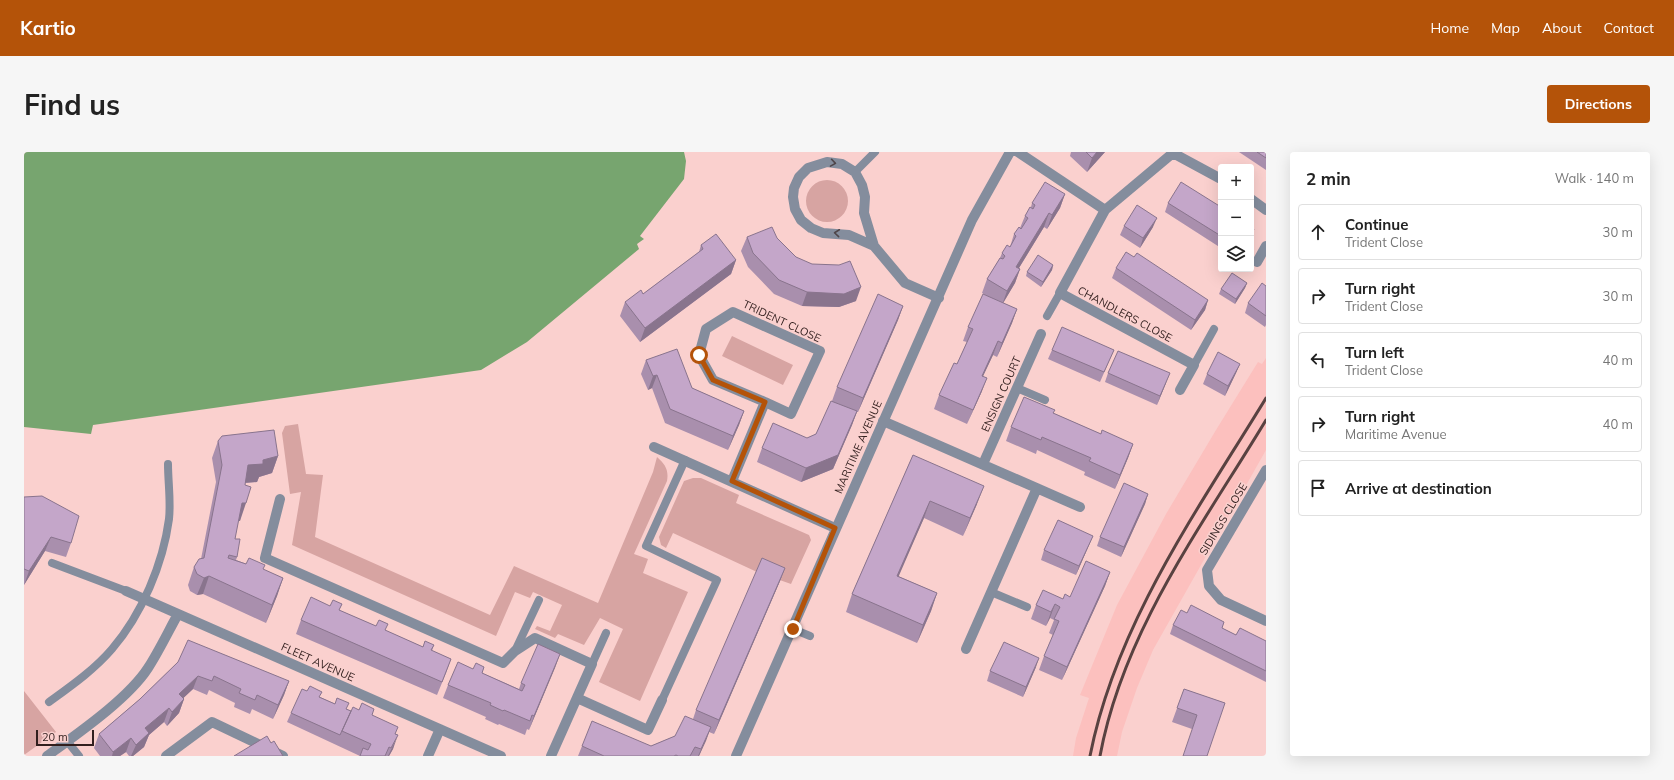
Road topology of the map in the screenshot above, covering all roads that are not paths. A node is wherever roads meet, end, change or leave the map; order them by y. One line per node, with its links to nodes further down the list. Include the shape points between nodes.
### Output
1 (875, 152): 5 (lane)
2 (1010, 152): 14 (street, MARITIME AVENUE, via 972,220)
3 (1018, 152): 8 (street)
4 (1178, 154): 6 (street, CHANDLERS CLOSE); 8 (street, CHANDLERS CLOSE, via 1173,153)
5 (855, 172): 10 (street, via 862,185 864,213); 10 (street, one-way to 5, via 849,235 811,228 801,220 795,209 794,188 799,177 808,168 827,162 842,164)
6 (1218, 177)
7 (1252, 200): 9 (street)
8 (1105, 210): 13 (street, CHANDLERS CLOSE)
9 (1266, 210)
10 (874, 246): 14 (street, via 905,283)
11 (1266, 246): 12 (street)
12 (1257, 262)
13 (1060, 293): 15 (lane); 18 (street, CHANDLERS CLOSE)
14 (939, 298): 23 (street, MARITIME AVENUE)
15 (1047, 316)
16 (1214, 329): 18 (lane)
17 (1041, 334): 19 (street, ENSIGN COURT)
18 (1194, 365): 20 (street)
19 (1017, 388): 21 (lane); 27 (street, ENSIGN COURT)
20 (1180, 390)
21 (1045, 400)
22 (765, 402): 22 (street, TRIDENT CLOSE, via 713,380 699,355 706,330 733,312 820,350 791,414); 29 (street)
23 (883, 421): 27 (street); 33 (street, MARITIME AVENUE)
24 (654, 447): 25 (street)
25 (685, 460): 29 (street); 49 (lane, via 646,546 717,580)
26 (168, 464): 37 (lane, via 169,518 159,564)
27 (983, 464): 30 (street)
28 (1266, 470): 41 (street, SIDINGS CLOSE, via 1208,570 1209,586 1222,600)
29 (732, 481): 33 (street)
30 (1036, 488): 32 (street); 36 (street)
31 (280, 499): 46 (street, via 265,558 503,663)
32 (1080, 507)
33 (835, 528): 42 (street, MARITIME AVENUE)
34 (52, 563): 35 (lane)
35 (126, 591): 37 (street, FLEET AVENUE)
36 (991, 592): 39 (lane); 45 (street)
37 (144, 599): 40 (street, FLEET AVENUE); 50 (lane, via 112,649 85,675)
38 (539, 600): 46 (lane)
39 (1027, 607)
40 (178, 614): 51 (street, FLEET AVENUE); 52 (street, via 148,669 112,706)
41 (1266, 621)
42 (793, 629): 44 (lane); 60 (street, MARITIME AVENUE)
43 (606, 633): 47 (lane)
44 (810, 636)
45 (966, 649)
46 (515, 651): 47 (street, via 535,638)
47 (592, 664): 48 (street)
48 (577, 698): 49 (street, via 648,730); 59 (street)
49 (662, 700)
50 (49, 702)
51 (440, 729): 57 (street); 58 (street, FLEET AVENUE)
52 (67, 741): 53 (street); 54 (lane)
53 (46, 756)
54 (79, 756)
55 (166, 756): 56 (street, via 212,722)
56 (283, 756)
57 (428, 756)
58 (501, 756)
59 (551, 756)
60 (736, 756)

